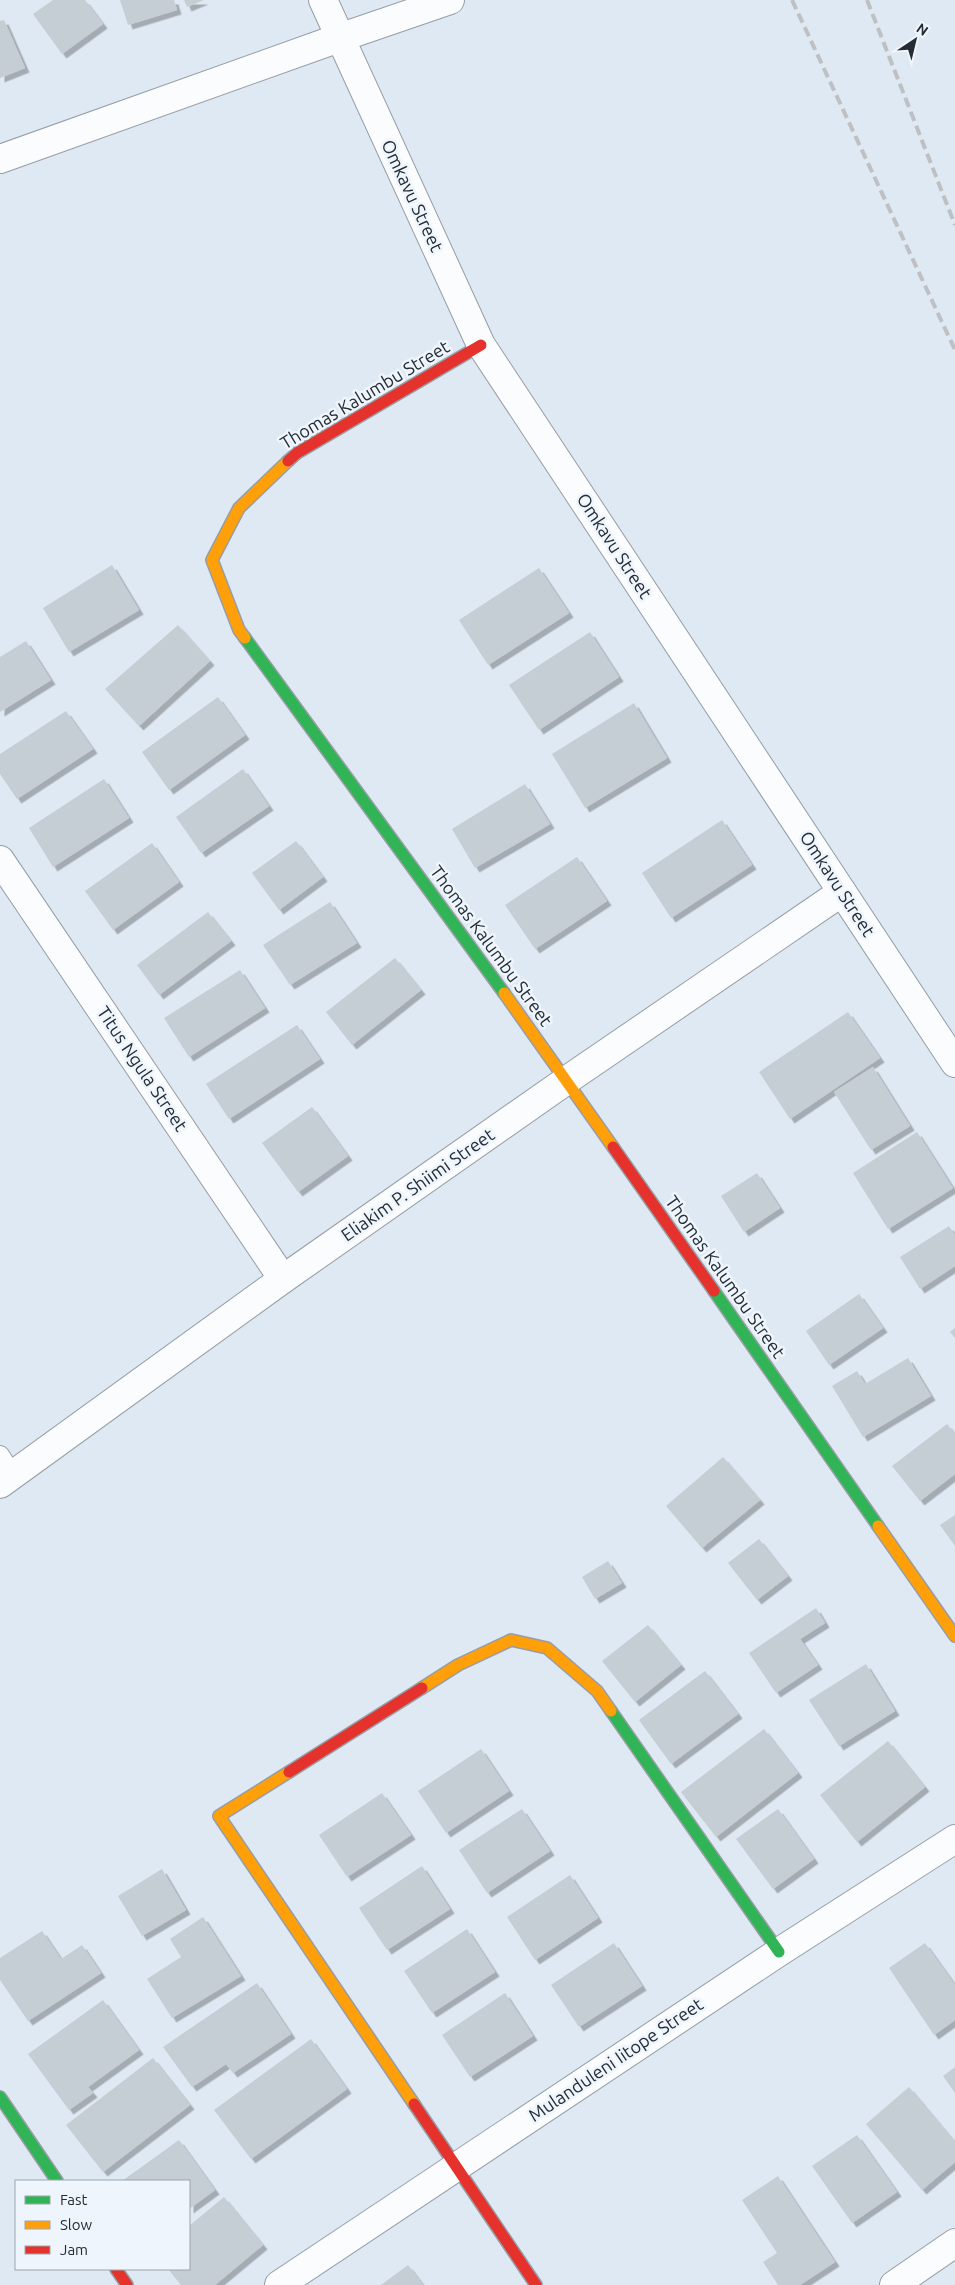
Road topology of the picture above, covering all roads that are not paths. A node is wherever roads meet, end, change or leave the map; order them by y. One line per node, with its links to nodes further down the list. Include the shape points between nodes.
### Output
1 (323, 0): 3 (street, Omkavu Street)
2 (450, 0): 3 (street)
3 (339, 38): 4 (street); 5 (street, Omkavu Street)
4 (0, 160)
5 (481, 345): 7 (street, Omkavu Street); 9 (street, Thomas Kalumbu Street, via 297,453 239,508 212,560 239,630)
6 (0, 860): 10 (street, Titus Ngula Street)
7 (842, 892): 8 (street, Omkavu Street); 9 (street, Eliakim P. Shiimi Street)
8 (955, 1063)
9 (567, 1080): 10 (street, Eliakim P. Shiimi Street); 12 (street, Thomas Kalumbu Street)
10 (283, 1279): 11 (street, Eliakim P. Shiimi Street)
11 (4, 1472)
12 (955, 1636)
13 (955, 1839): 14 (street, Mulanduleni Iitope Street)
14 (779, 1952): 16 (street, Mulanduleni Iitope Street); 16 (street, via 597,1691 547,1648 511,1640 458,1665 219,1816)
15 (0, 2097): 17 (street)
16 (455, 2166): 21 (street, Mulanduleni Iitope Street); 22 (street)
17 (56, 2180)
18 (955, 2243): 23 (street)
19 (117, 2270): 20 (street)
20 (128, 2285)
21 (279, 2285)
22 (536, 2285)
23 (894, 2285)

